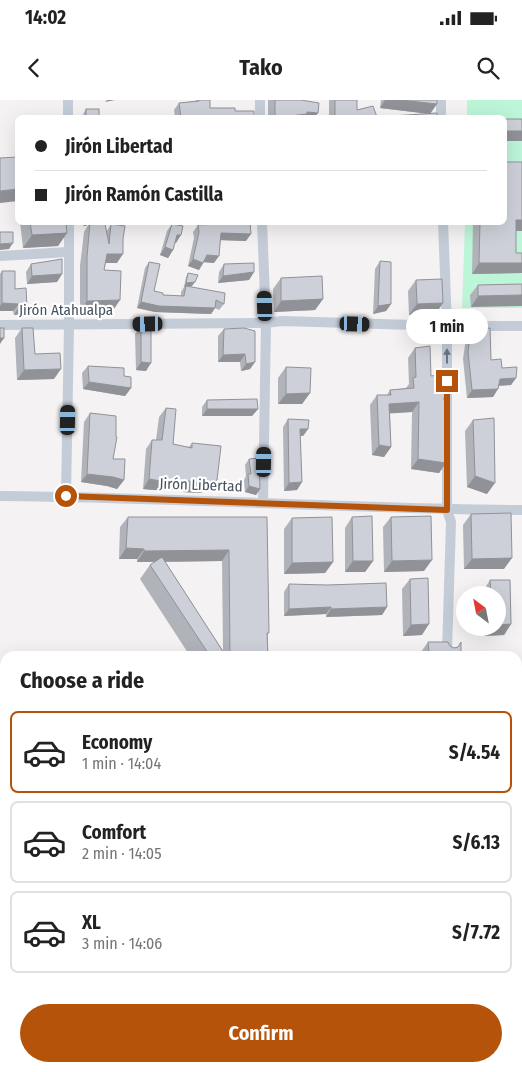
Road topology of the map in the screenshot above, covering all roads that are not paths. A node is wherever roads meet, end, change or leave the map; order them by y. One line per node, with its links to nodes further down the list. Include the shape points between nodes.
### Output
1 (68, 100): 4 (street)
2 (260, 100): 5 (street)
3 (441, 100): 6 (street)
4 (68, 115)
5 (260, 115)
6 (441, 115)
7 (69, 225): 10 (street)
8 (262, 225): 12 (street)
9 (443, 225): 15 (street)
10 (68, 252): 11 (street); 14 (street)
11 (0, 256)
12 (266, 323): 14 (street, Jirón Atahualpa); 15 (street, Jirón Atahualpa); 19 (street)
13 (0, 325): 14 (street, Jirón Atahualpa)
14 (70, 325): 18 (street)
15 (446, 326): 16 (street, Jirón Atahualpa); 20 (street, one-way to 15)
16 (522, 326)
17 (0, 496): 18 (street, Jirón Libertad)
18 (66, 496): 19 (street, Jirón Libertad)
19 (263, 502): 20 (street, Jirón Libertad)
20 (447, 510): 21 (street, Jirón Libertad); 22 (street, via 451,522)
21 (522, 510)
22 (447, 650)

